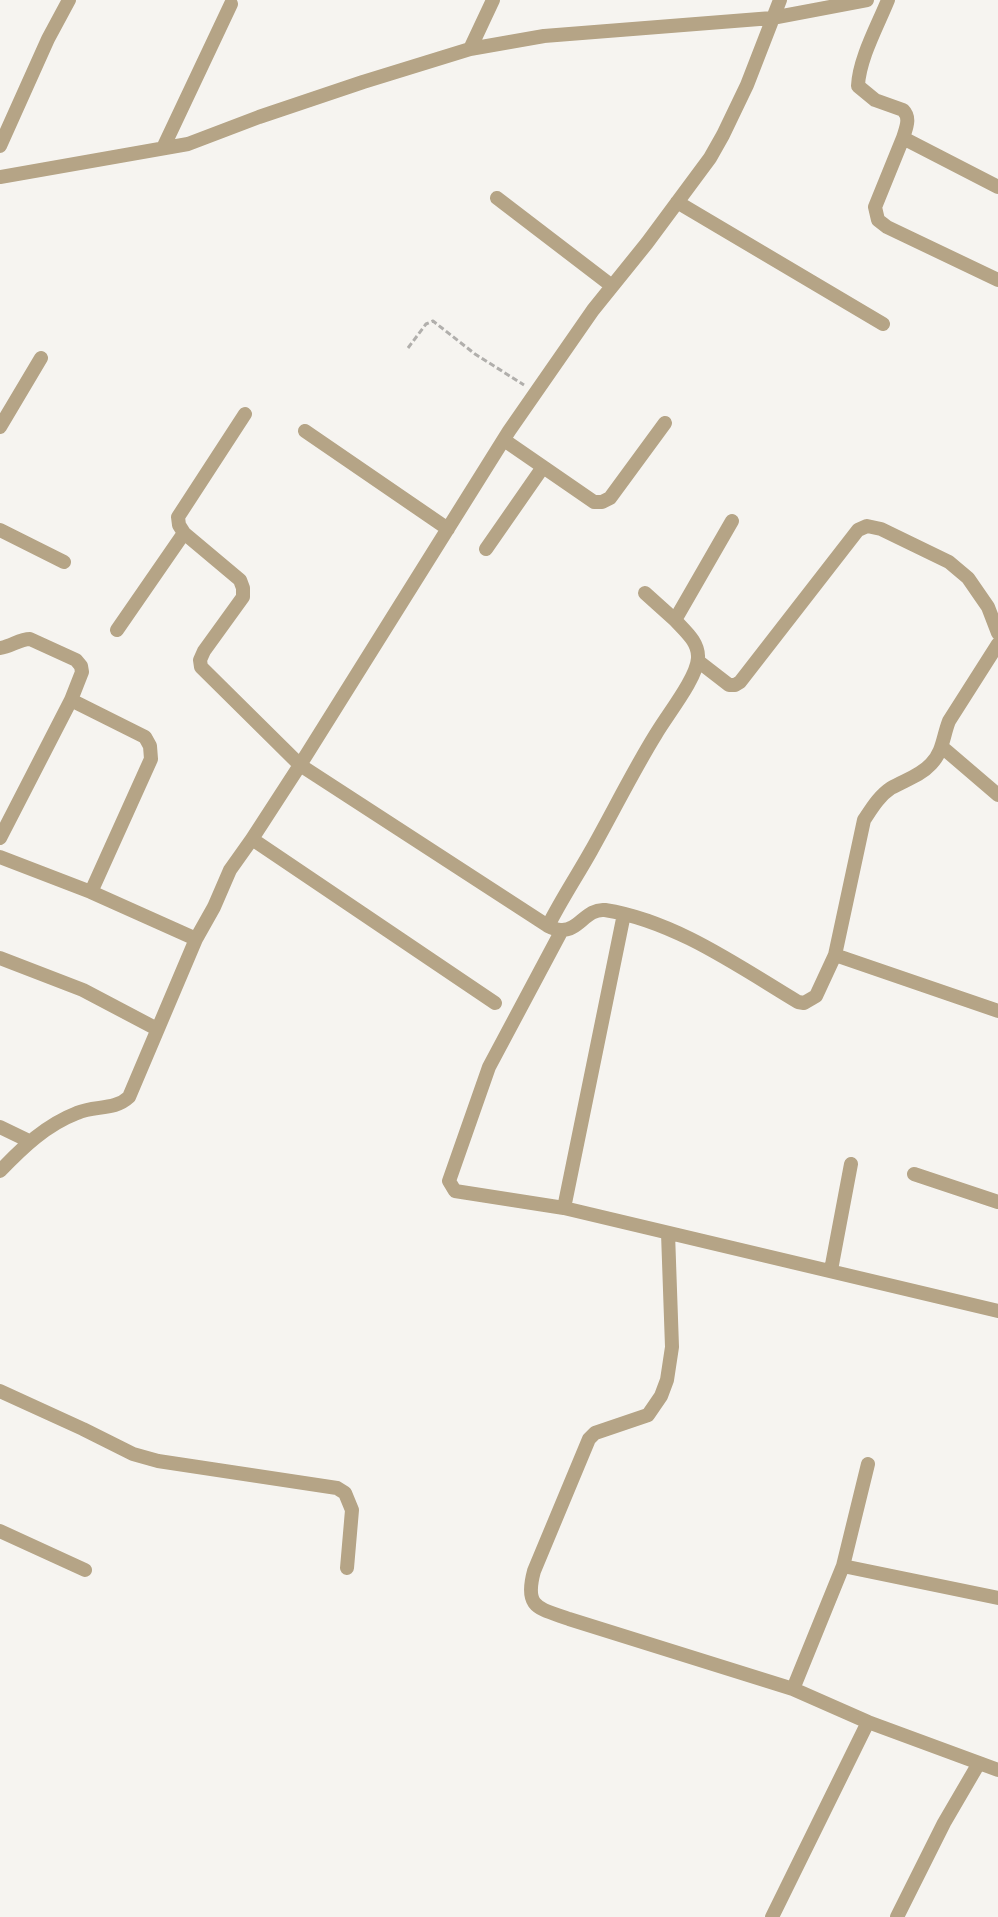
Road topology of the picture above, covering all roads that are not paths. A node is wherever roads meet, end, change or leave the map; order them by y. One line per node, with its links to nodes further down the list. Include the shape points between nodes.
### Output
1 (69, 0): 10 (street)
2 (780, 0): 7 (street)
3 (867, 0): 7 (street)
4 (888, 0): 9 (street, via 858,86 875,100 907,113)
5 (487, 3): 8 (street)
6 (231, 4): 11 (street)
7 (772, 18): 8 (street, via 544,36); 15 (street, via 723,135)
8 (470, 50): 11 (street, via 269,113 203,139)
9 (903, 138): 13 (street); 16 (street, via 875,207 878,220)
10 (0, 146)
11 (163, 148): 12 (street)
12 (0, 177)
13 (998, 187)
14 (497, 198): 17 (street)
15 (678, 202): 17 (street); 18 (street)
16 (998, 280)
17 (612, 286): 24 (street)
18 (883, 324)
19 (41, 358): 22 (street)
20 (245, 414): 29 (street, via 178,516)
21 (664, 423): 25 (street, via 610,498 602,502 594,502)
22 (0, 427)
23 (305, 431): 27 (street)
24 (504, 440): 25 (street); 27 (street)
25 (543, 466): 30 (street)
26 (732, 522): 33 (street)
27 (448, 529): 41 (street)
28 (0, 531): 31 (street)
29 (184, 532): 34 (street); 41 (street, via 240,580 243,588 243,597 204,651 201,667)
30 (486, 549)
31 (64, 562)
32 (645, 593): 33 (street)
33 (675, 620): 38 (street, via 694,641)
34 (117, 630)
35 (998, 633): 38 (street, via 988,607 968,578 949,562 867,526 858,530 740,682 729,685)
36 (998, 644): 40 (street, via 949,721)
37 (0, 648): 39 (street, via 30,639 76,660 82,672)
38 (698, 661): 48 (street)
39 (71, 700): 43 (street); 46 (street, via 145,737 150,746 151,759)
40 (942, 747): 42 (street); 51 (street, via 932,763 876,801 864,820)
41 (300, 765): 44 (street); 48 (street)
42 (998, 795)
43 (0, 838)
44 (252, 839): 50 (street, via 230,870); 53 (street)
45 (0, 857): 46 (street)
46 (91, 892): 50 (street)
47 (624, 914): 49 (street, via 592,911); 51 (street, via 664,927 798,1002 816,996); 62 (street)
48 (548, 926): 49 (street)
49 (562, 930): 62 (street, via 489,1066 449,1182 455,1191)
50 (196, 939): 55 (street)
51 (835, 955): 54 (street)
52 (0, 957): 55 (street, via 83,990)
53 (495, 1003)
54 (998, 1011)
55 (157, 1029): 57 (street, via 129,1097 121,1104 80,1111)
56 (0, 1127): 57 (street)
57 (29, 1141): 59 (street)
58 (851, 1164): 64 (street)
59 (0, 1171)
60 (914, 1174): 61 (street)
61 (998, 1202)
62 (564, 1208): 63 (street)
63 (668, 1233): 64 (street); 73 (street, via 672,1347 668,1380 648,1415 595,1433 589,1439 534,1571 530,1597 536,1605 569,1619)
64 (831, 1270): 65 (street)
65 (998, 1311)
66 (0, 1391): 70 (street, via 141,1457 337,1488 345,1493 351,1510)
67 (868, 1464): 69 (street)
68 (0, 1531): 71 (street)
69 (843, 1566): 72 (street); 73 (street)
70 (347, 1568)
71 (85, 1570)
72 (998, 1598)
73 (794, 1689): 74 (street)
74 (868, 1722): 75 (street); 77 (street)
75 (979, 1763): 76 (street); 78 (street)
76 (998, 1770)
77 (772, 1917)
78 (897, 1917)

